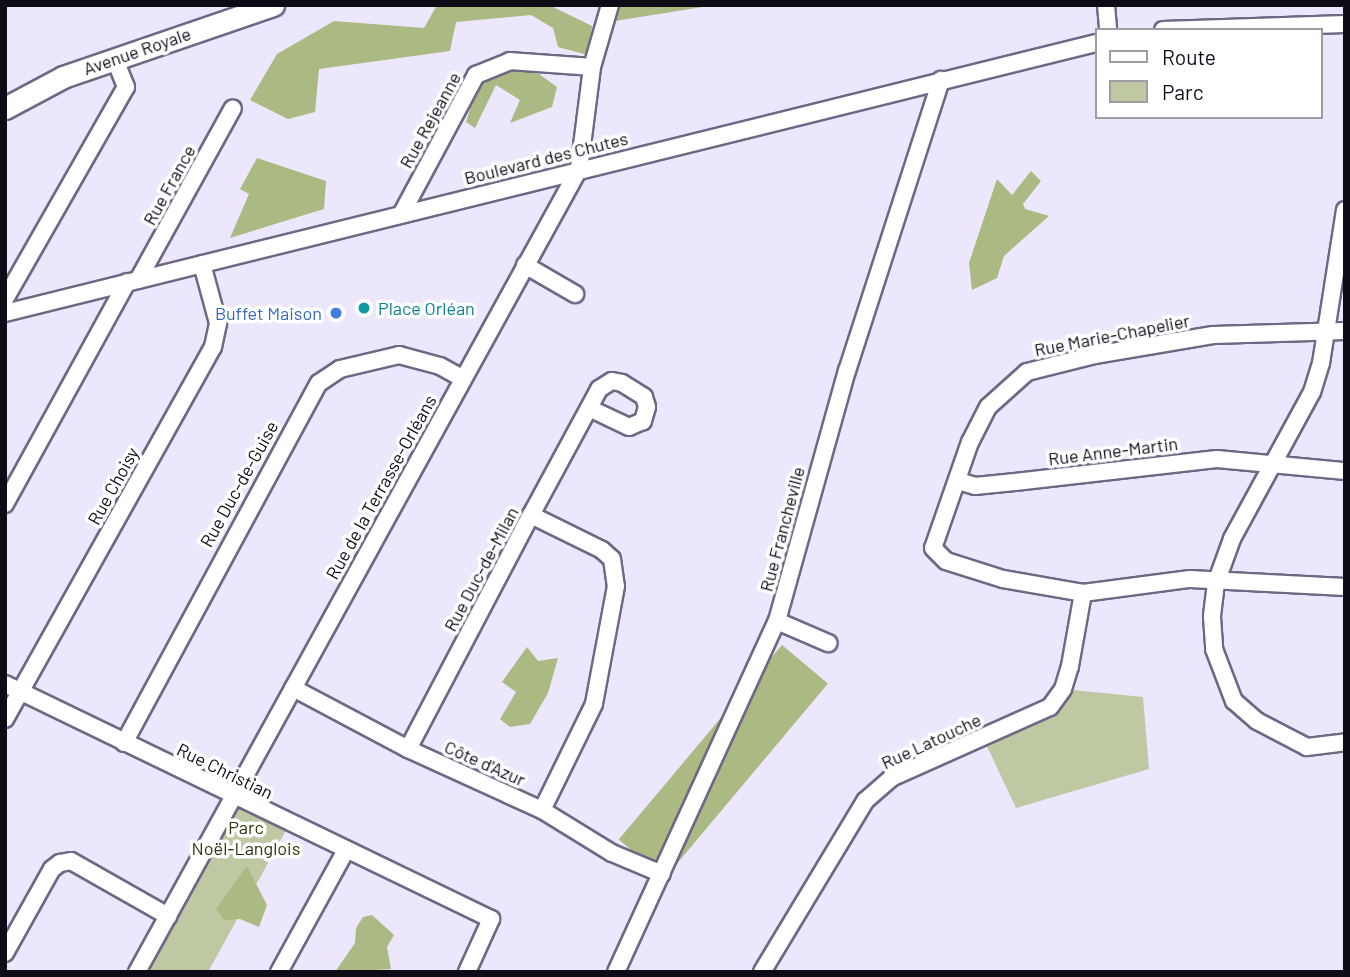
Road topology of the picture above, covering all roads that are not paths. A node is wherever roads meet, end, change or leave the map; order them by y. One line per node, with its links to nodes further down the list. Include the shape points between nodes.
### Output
1 (610, 5): 9 (street, Rue de la Terrasse-Orléans)
2 (1106, 5): 5 (street)
3 (271, 6): 8 (main road, Avenue Royale)
4 (1345, 24): 6 (street)
5 (1108, 28)
6 (1224, 28)
7 (1094, 43): 10 (street, Boulevard des Chutes)
8 (114, 58): 11 (main road, Avenue Royale, via 63,77); 20 (street, via 126,87)
9 (592, 67): 13 (street, Rue de la Terrasse-Orléans); 15 (street, Rue Rejeanne, via 510,61 476,75)
10 (941, 80): 13 (street, Boulevard des Chutes); 34 (street, Rue Francheville, via 847,370)
11 (5, 108)
12 (233, 108): 18 (street, Rue France)
13 (579, 169): 15 (street, Boulevard des Chutes); 17 (street, Rue de la Terrasse-Orléans)
14 (1345, 210): 23 (street)
15 (402, 213): 16 (street, Boulevard des Chutes)
16 (202, 264): 18 (street, Boulevard des Chutes); 38 (street, Rue Choisy, via 218,323 213,347)
17 (525, 265): 19 (street); 24 (street, Rue de la Terrasse-Orléans)
18 (132, 281): 21 (street, Boulevard des Chutes); 29 (street, Rue France)
19 (575, 294)
20 (5, 299)
21 (5, 313)
22 (1345, 331): 23 (street, Rue Marie-Chapelier)
23 (1327, 333): 26 (street, via 1311,391); 28 (street, Rue Marie-Chapelier, via 1213,335 1067,360 1027,372 988,407 970,442)
24 (462, 378): 37 (street, Rue de la Terrasse-Orléans); 41 (street, Rue Duc-de-Guise, via 440,366 399,355 340,369 319,383)
25 (589, 408): 30 (street, Rue Duc-de-Milan)
26 (1274, 464): 27 (street, Rue Anne-Martin); 28 (street, Rue Anne-Martin, via 1217,459 975,486); 31 (street, via 1240,522)
27 (1345, 471)
28 (958, 481): 33 (street, Rue Marie-Chapelier, via 933,548 946,561 1003,579)
29 (5, 504)
30 (531, 515): 42 (street, Rue Duc-de-Milan); 44 (street, via 602,550 612,559 616,586 594,704)
31 (1219, 583): 32 (street, Rue Marie-Chapelier); 33 (street, Rue Marie-Chapelier, via 1153,581); 40 (street, via 1212,617 1214,649 1234,701 1257,721 1307,747)
32 (1345, 587)
33 (1083, 593): 53 (street, Rue Latouche, via 1070,666 1063,689 1050,707 891,778 865,801)
34 (777, 621): 35 (street); 46 (street, Rue Francheville)
35 (828, 643)
36 (5, 684): 38 (street, Rue Christian)
37 (293, 688): 42 (street, Côte d'Azur); 43 (street, Rue de la Terrasse-Orléans)
38 (21, 691): 39 (street, Rue Choisy); 41 (street, Rue Christian)
39 (5, 719)
40 (1345, 742)
41 (124, 743): 43 (street, Rue Christian)
42 (408, 749): 44 (street, Côte d'Azur)
43 (232, 796): 45 (street, Rue Christian); 47 (street, Rue de la Terrasse-Orléans)
44 (542, 810): 46 (street, Côte d'Azur, via 612,853)
45 (346, 850): 50 (street); 51 (street, Rue Christian, via 492,919)
46 (662, 874): 52 (street, Rue Francheville)
47 (168, 916): 48 (street, via 71,861 60,863 52,869); 49 (street, Rue de la Terrasse-Orléans)
48 (5, 953)
49 (137, 972)
50 (279, 972)
51 (467, 972)
52 (616, 972)
53 (762, 972)

